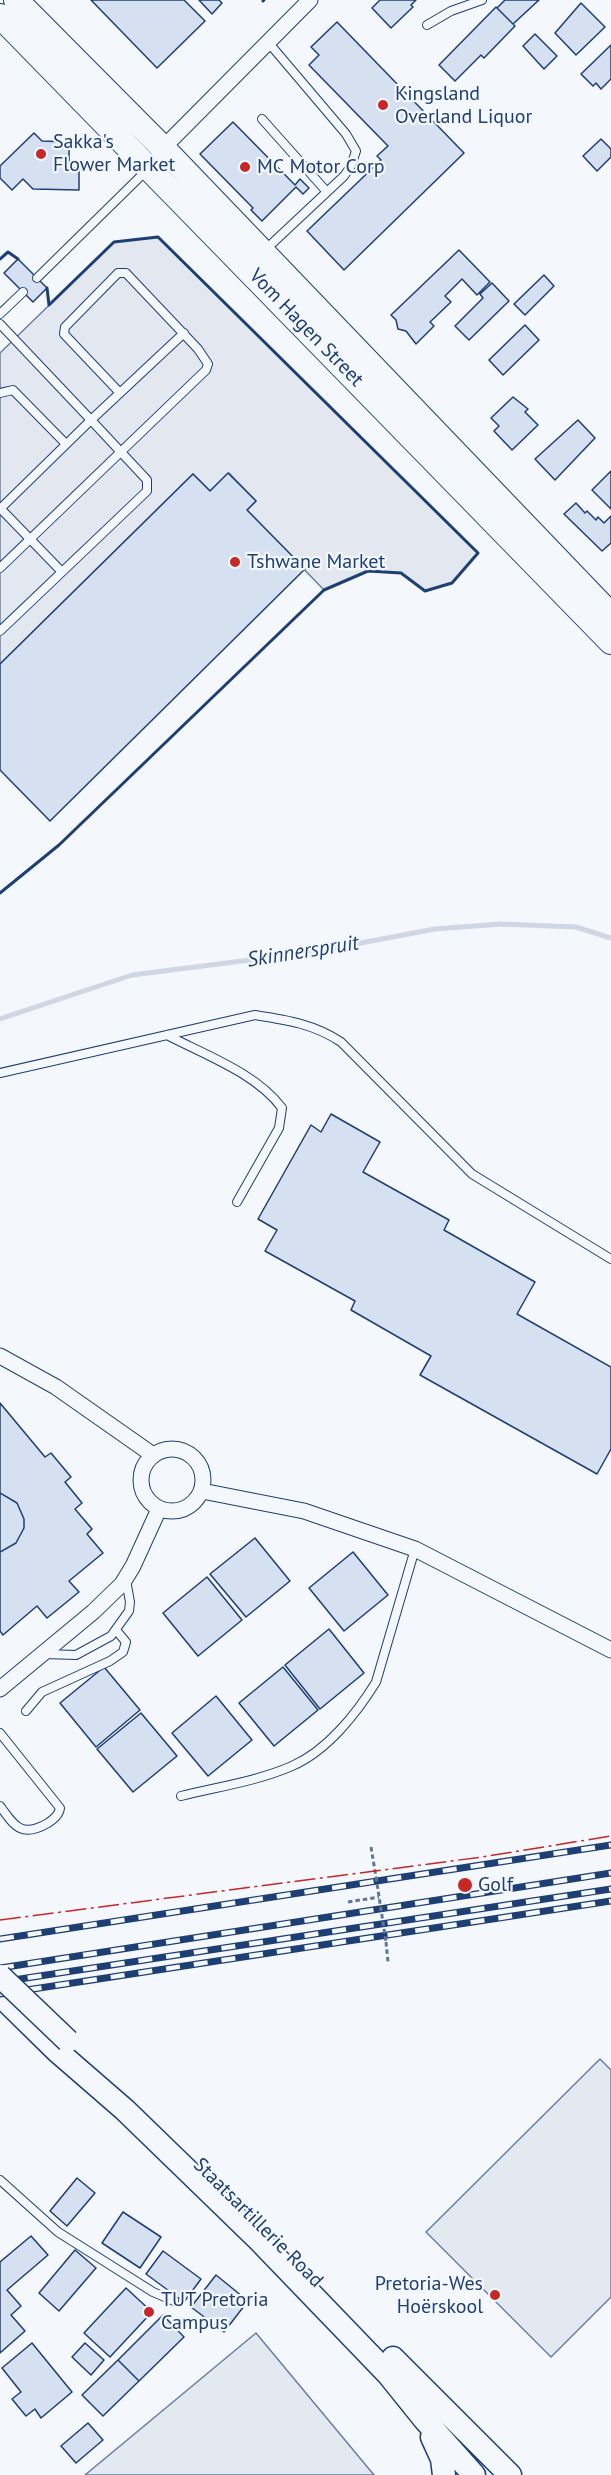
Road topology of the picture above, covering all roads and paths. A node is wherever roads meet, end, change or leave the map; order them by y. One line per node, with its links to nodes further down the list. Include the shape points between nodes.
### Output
1 (16, 0): 8 (main road, Vom Hagen Street)
2 (310, 0): 6 (street)
3 (482, 0): 5 (lane)
4 (0, 16): 9 (main road, Vom Hagen Street)
5 (427, 25)
6 (268, 42): 8 (street); 10 (lane, via 356,151 351,166)
7 (262, 119): 10 (lane)
8 (162, 147): 9 (street); 11 (main road, Vom Hagen Street)
9 (150, 168): 12 (lane); 26 (main road, Vom Hagen Street)
10 (327, 192): 11 (lane)
11 (263, 252): 26 (main road, Vom Hagen Street)
12 (37, 278)
13 (23, 292): 14 (lane)
14 (0, 314)
15 (0, 324): 19 (lane)
16 (184, 333): 18 (lane); 18 (lane, via 132,277 118,273 65,327 64,334); 21 (lane, via 203,356 206,370)
17 (0, 393): 20 (lane, via 12,390)
18 (120, 393): 19 (lane)
19 (91, 420): 20 (lane); 21 (lane)
20 (66, 444): 22 (lane)
21 (121, 452): 23 (lane); 25 (lane, via 147,480 147,491)
22 (0, 508): 23 (lane)
23 (30, 539): 24 (lane); 25 (lane)
24 (0, 568)
25 (62, 572): 27 (lane)
26 (609, 629)
27 (0, 631)
28 (167, 1035): 29 (lane); 30 (lane, via 251,1079 282,1108 279,1128); 31 (lane, via 255,1015 322,1029 341,1042 472,1174)
29 (0, 1073)
30 (237, 1202)
31 (611, 1259)
32 (0, 1356): 33 (street, via 56,1387)
33 (153, 1455): 34 (street, via 168,1449 184,1450 197,1460 204,1474); 35 (street, via 143,1468 141,1483 147,1498)
34 (202, 1491): 35 (street, via 192,1505 176,1512); 36 (street, via 304,1511)
35 (159, 1509): 37 (street)
36 (415, 1549): 39 (street); 44 (lane, via 376,1682 365,1701 322,1747 293,1766)
37 (125, 1578): 38 (lane, via 129,1611); 40 (street, via 93,1612)
38 (116, 1630): 40 (lane, via 90,1650 76,1655); 42 (lane, via 126,1642 123,1652 42,1692)
39 (611, 1650)
40 (43, 1654): 41 (street)
41 (0, 1689)
42 (26, 1711)
43 (0, 1733): 45 (lane, via 60,1808 51,1821 35,1830 24,1830 13,1824)
44 (181, 1796)
45 (0, 1806)
46 (371, 1847): 47 (path, bridge)
47 (379, 1897): 48 (path); 49 (path, bridge)
48 (348, 1902)
49 (388, 1962)
50 (0, 1976): 52 (street, Staatsartillerie Road, bridge)
51 (0, 1995): 52 (street, Staatsartillerie Road)
52 (62, 2046): 55 (street, Staatsartillerie Road, via 271,2233); 56 (street, Staatsartillerie Road, via 231,2211 388,2374)
53 (0, 2180): 54 (lane, via 58,2232 153,2292)
54 (174, 2301)
55 (429, 2397): 59 (street); 60 (street, Staatsartillerie Road)
56 (424, 2420): 57 (street, via 442,2459); 58 (street, Staatsartillerie Road)
57 (444, 2475)
58 (474, 2475)
59 (494, 2475)
60 (510, 2475)

